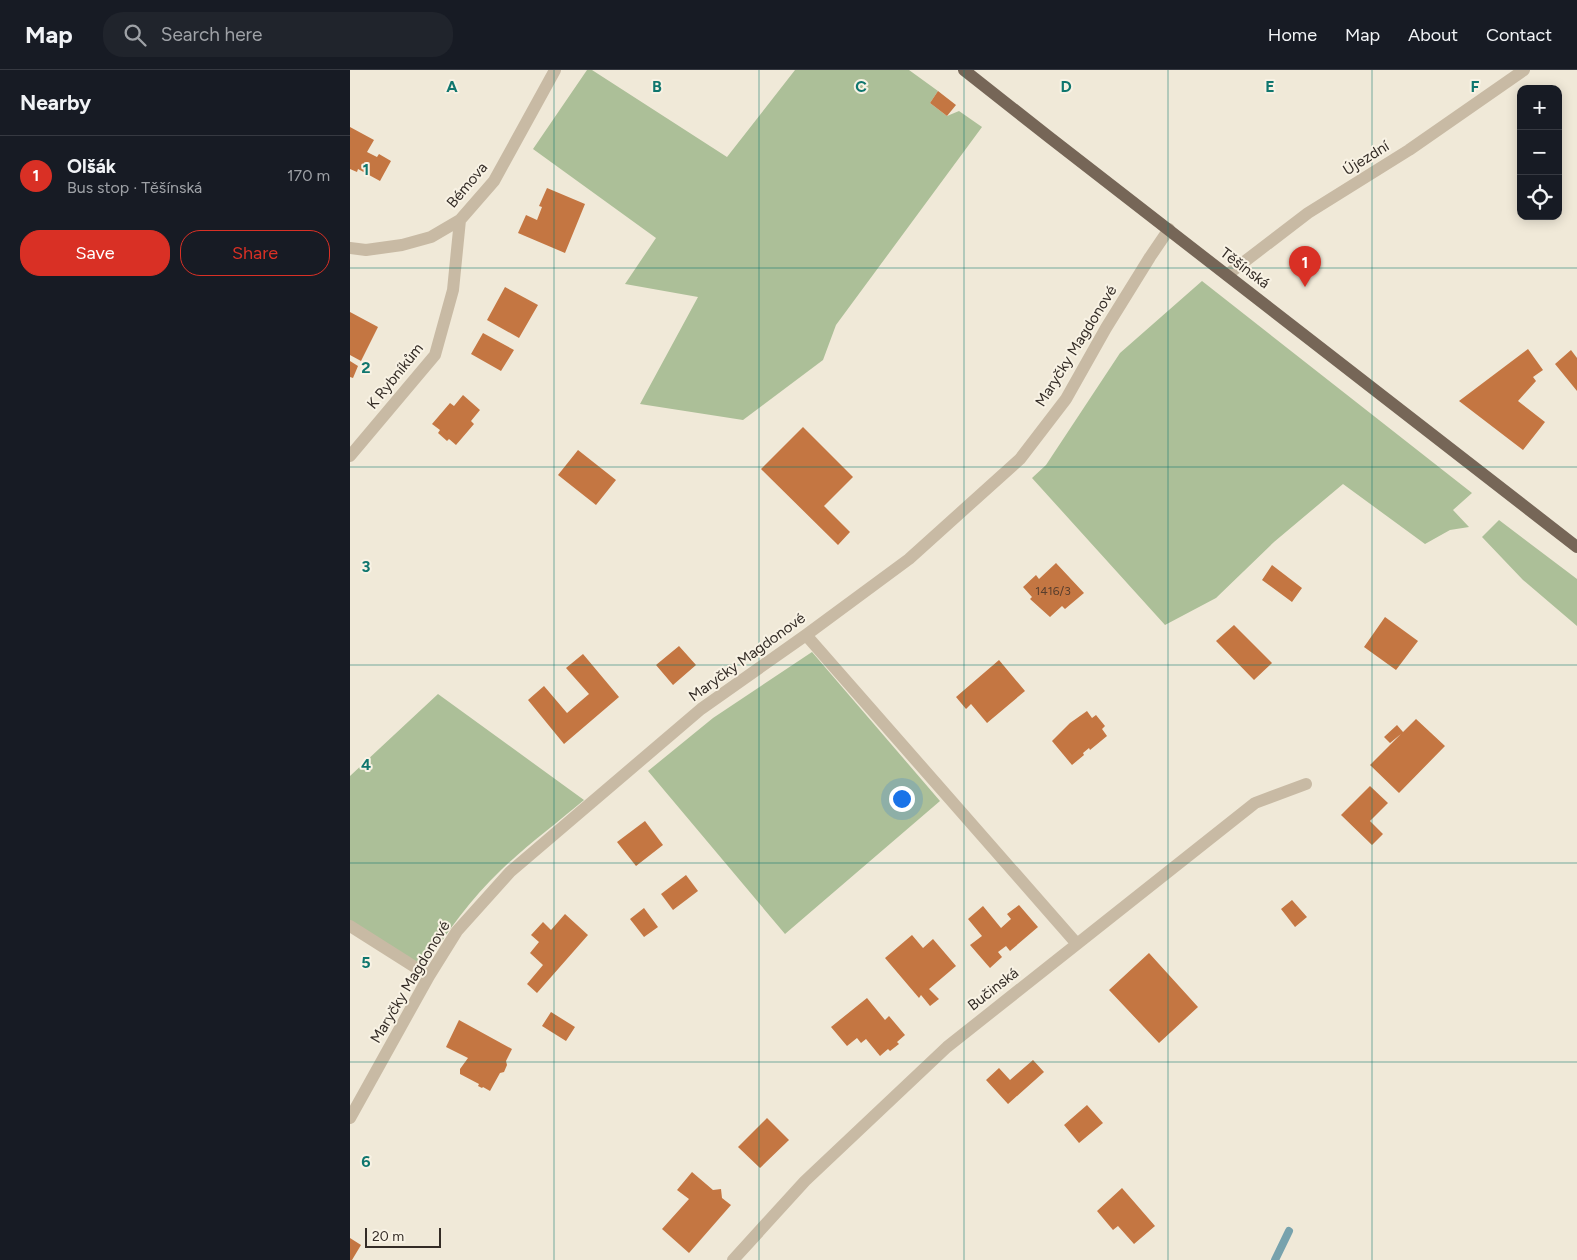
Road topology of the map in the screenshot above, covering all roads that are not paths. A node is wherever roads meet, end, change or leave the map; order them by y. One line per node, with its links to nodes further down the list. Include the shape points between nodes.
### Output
1 (555, 70): 4 (street, Bémova, via 494,181)
2 (964, 70): 5 (main road, Těšínská)
3 (1524, 70): 7 (street, Újezdní, via 1409,150 1308,213)
4 (460, 220): 6 (street, Bémova, via 430,236 402,245 366,250); 8 (street, K Rybníkům, via 453,290 435,355)
5 (1169, 229): 7 (main road, Těšínská); 10 (street, Maryčky Magdonové, via 1066,399 1020,459 909,559)
6 (350, 248)
7 (1227, 275): 9 (main road, Těšínská)
8 (350, 456)
9 (1577, 547)
10 (806, 635): 13 (street); 14 (street, Maryčky Magdonové, via 701,709 510,872 457,931)
11 (1306, 784): 13 (street, Bučinská, via 1255,803)
12 (350, 926): 14 (street)
13 (1076, 944): 16 (street, Bučinská, via 947,1047 805,1181)
14 (429, 976): 15 (street, Maryčky Magdonové)
15 (350, 1118)
16 (732, 1260)

